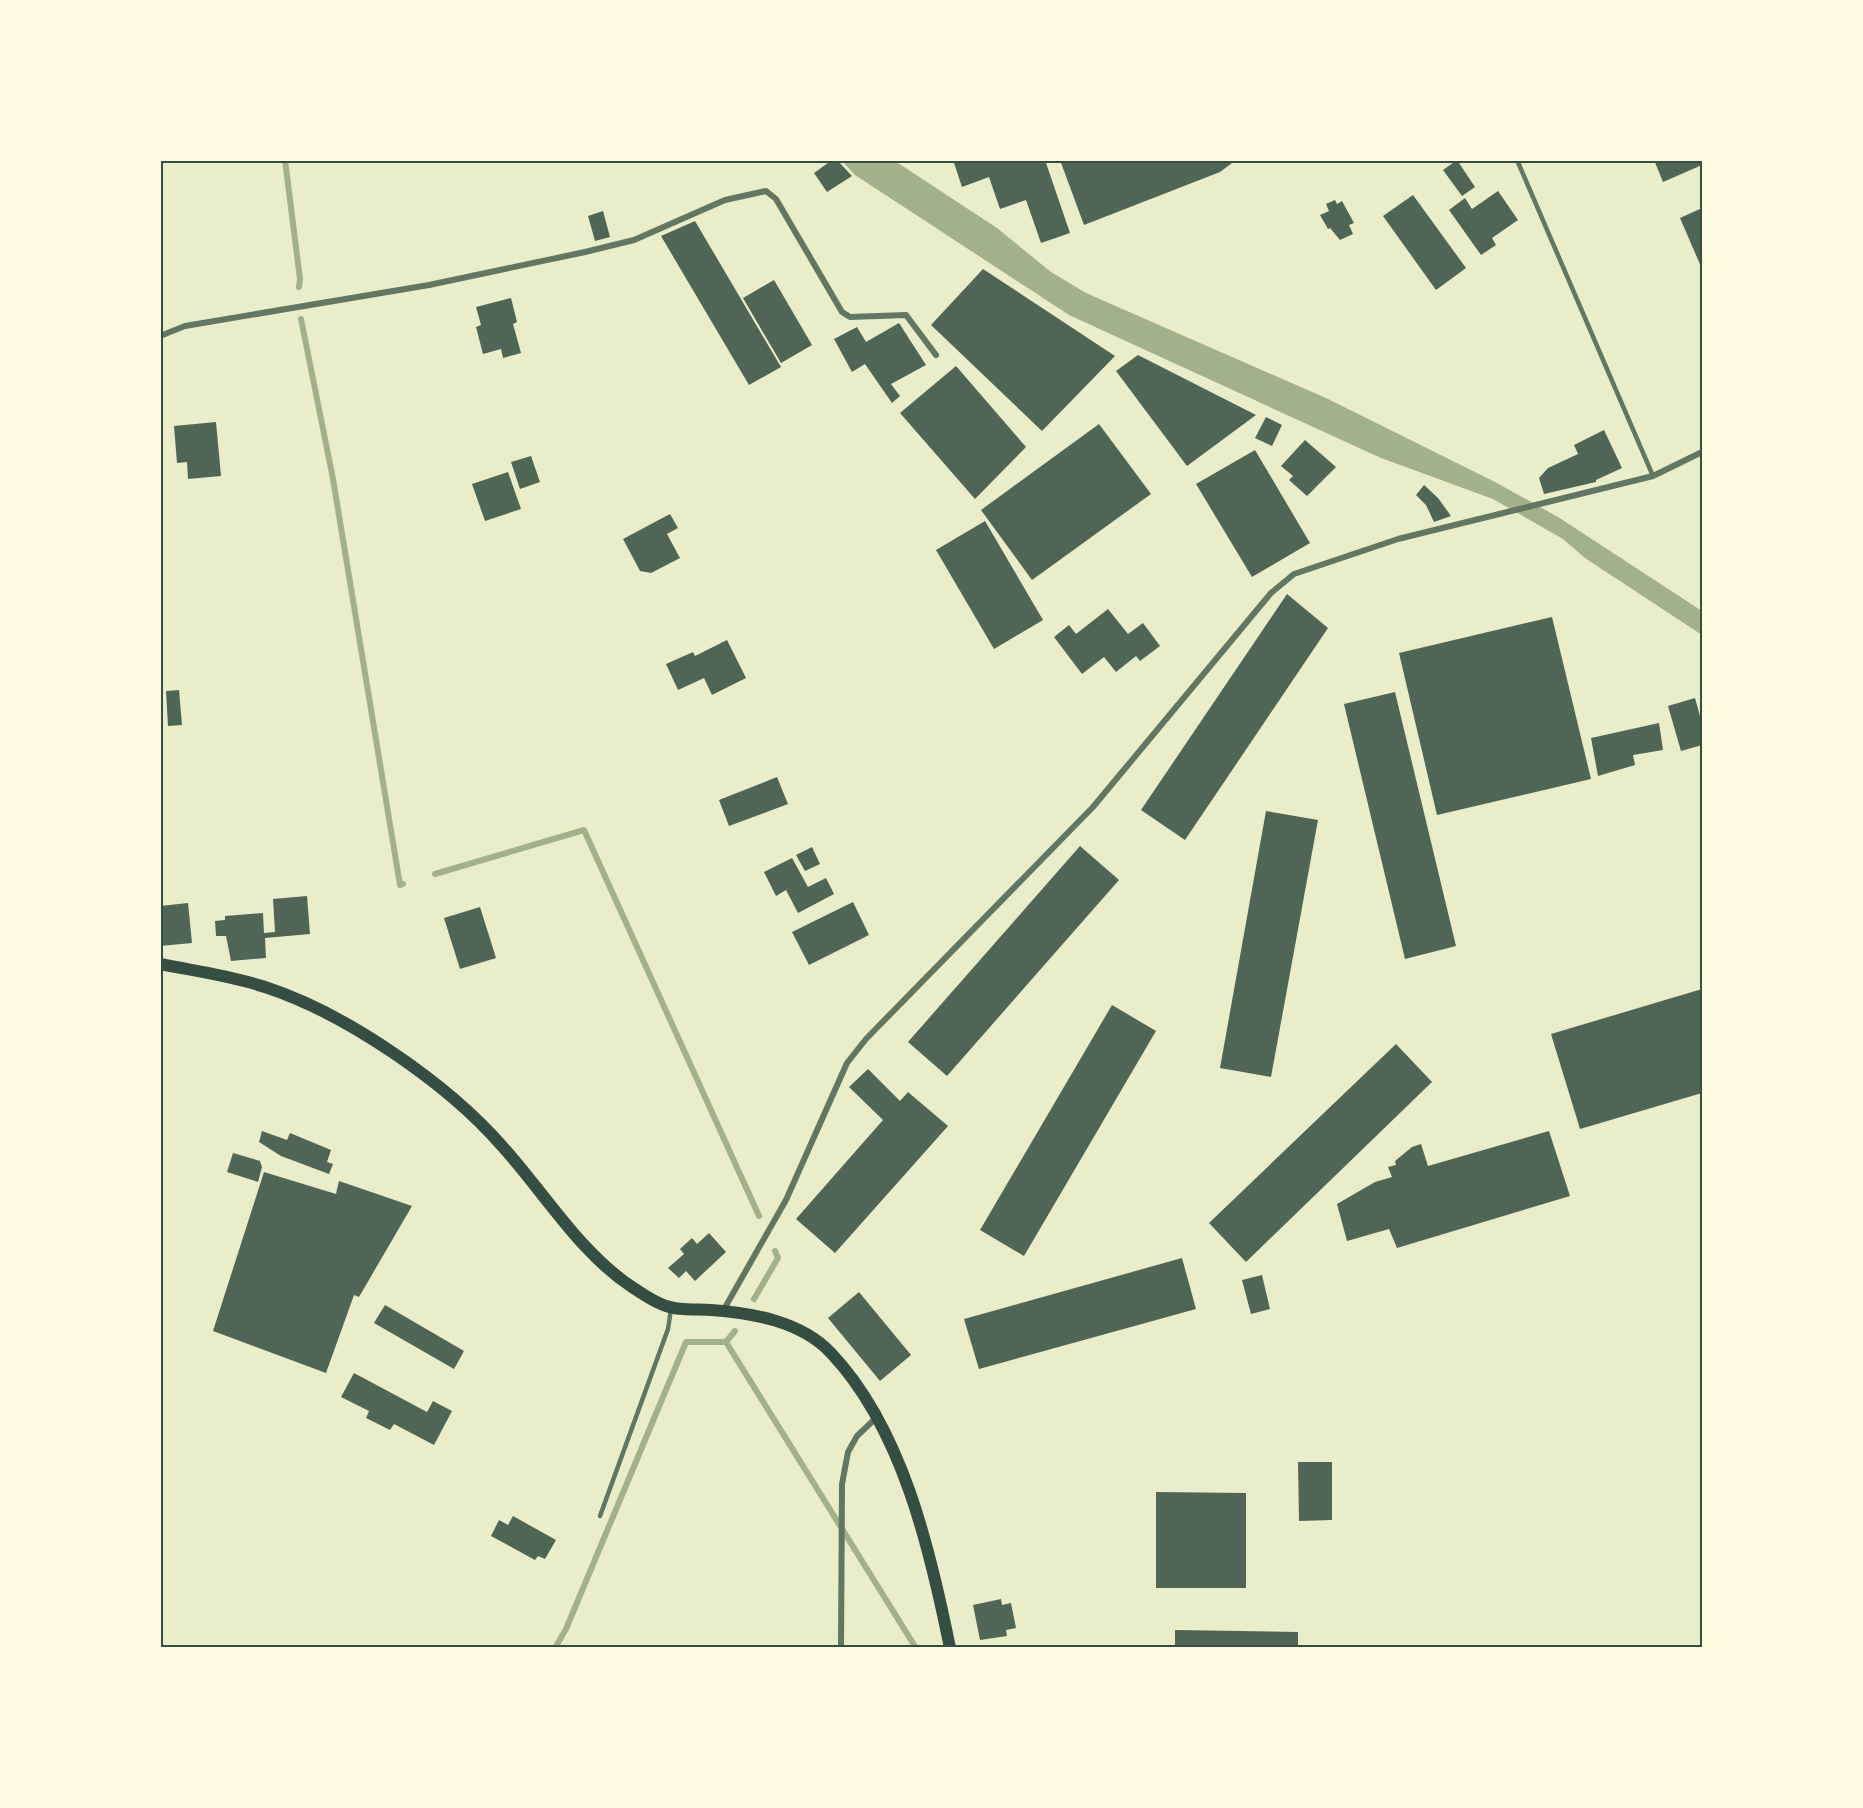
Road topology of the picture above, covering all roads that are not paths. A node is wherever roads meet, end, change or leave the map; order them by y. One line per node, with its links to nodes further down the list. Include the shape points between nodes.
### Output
1 (1517, 160): 5 (lane)
2 (160, 336): 3 (street, via 185,326 429,285 585,252 634,240 725,200 766,191 776,199 842,312 850,317 906,315)
3 (936, 355)
4 (1702, 452): 5 (street)
5 (1653, 476): 8 (street, via 1398,539 1294,574 1271,593 1093,807 847,1063 786,1200)
6 (160, 964): 7 (main road, via 264,987 351,1025 454,1098 502,1145 595,1255 629,1285)
7 (671, 1307): 8 (main road); 10 (lane, via 668,1329)
8 (722, 1311): 9 (main road, via 790,1325 809,1335 830,1351)
9 (877, 1417): 11 (street, via 857,1436 848,1452 842,1485); 12 (main road, via 909,1490)
10 (600, 1516)
11 (841, 1647)
12 (950, 1647)

